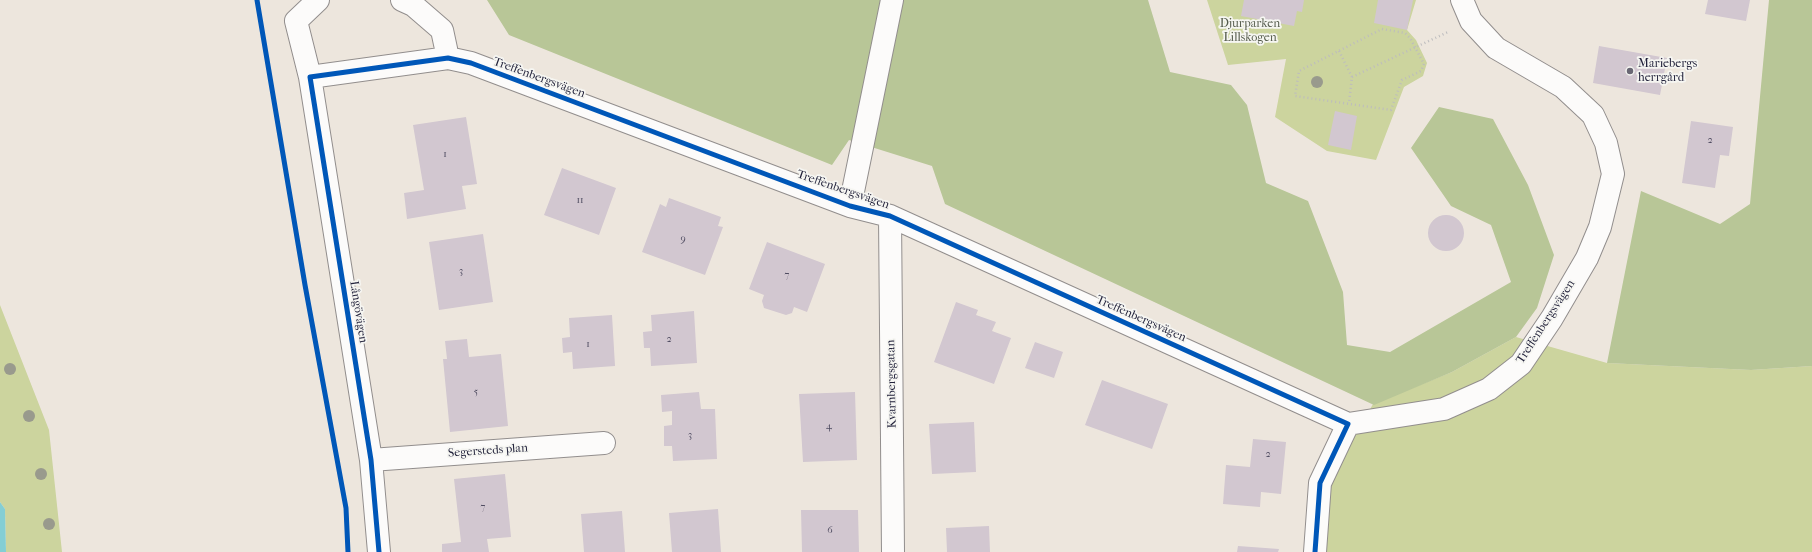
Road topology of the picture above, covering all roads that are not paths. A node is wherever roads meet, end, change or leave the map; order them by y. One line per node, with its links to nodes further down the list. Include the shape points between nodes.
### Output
1 (318, 0): 6 (street, Långövägen, via 296,21)
2 (402, 0): 5 (street, via 413,5 442,30)
3 (892, 0): 7 (street)
4 (1462, 0): 9 (street, Treffenbergsvägen, via 1471,21 1496,48 1563,87 1593,115 1606,144 1613,174 1610,191 1600,227 1587,258 1552,318 1521,364 1488,389 1444,409)
5 (448, 58): 6 (street, Treffenbergsvägen); 7 (street, Treffenbergsvägen, via 471,63)
6 (310, 77): 11 (street, Långövägen)
7 (850, 206): 8 (street, Treffenbergsvägen)
8 (890, 216): 9 (street, Treffenbergsvägen); 13 (street, Kvarnbergsgatan)
9 (1348, 424): 14 (street, via 1320,483)
10 (604, 443): 11 (street, Segersteds plan)
11 (371, 460): 12 (street, Långövägen)
12 (380, 552)
13 (893, 552)
14 (1315, 552)

